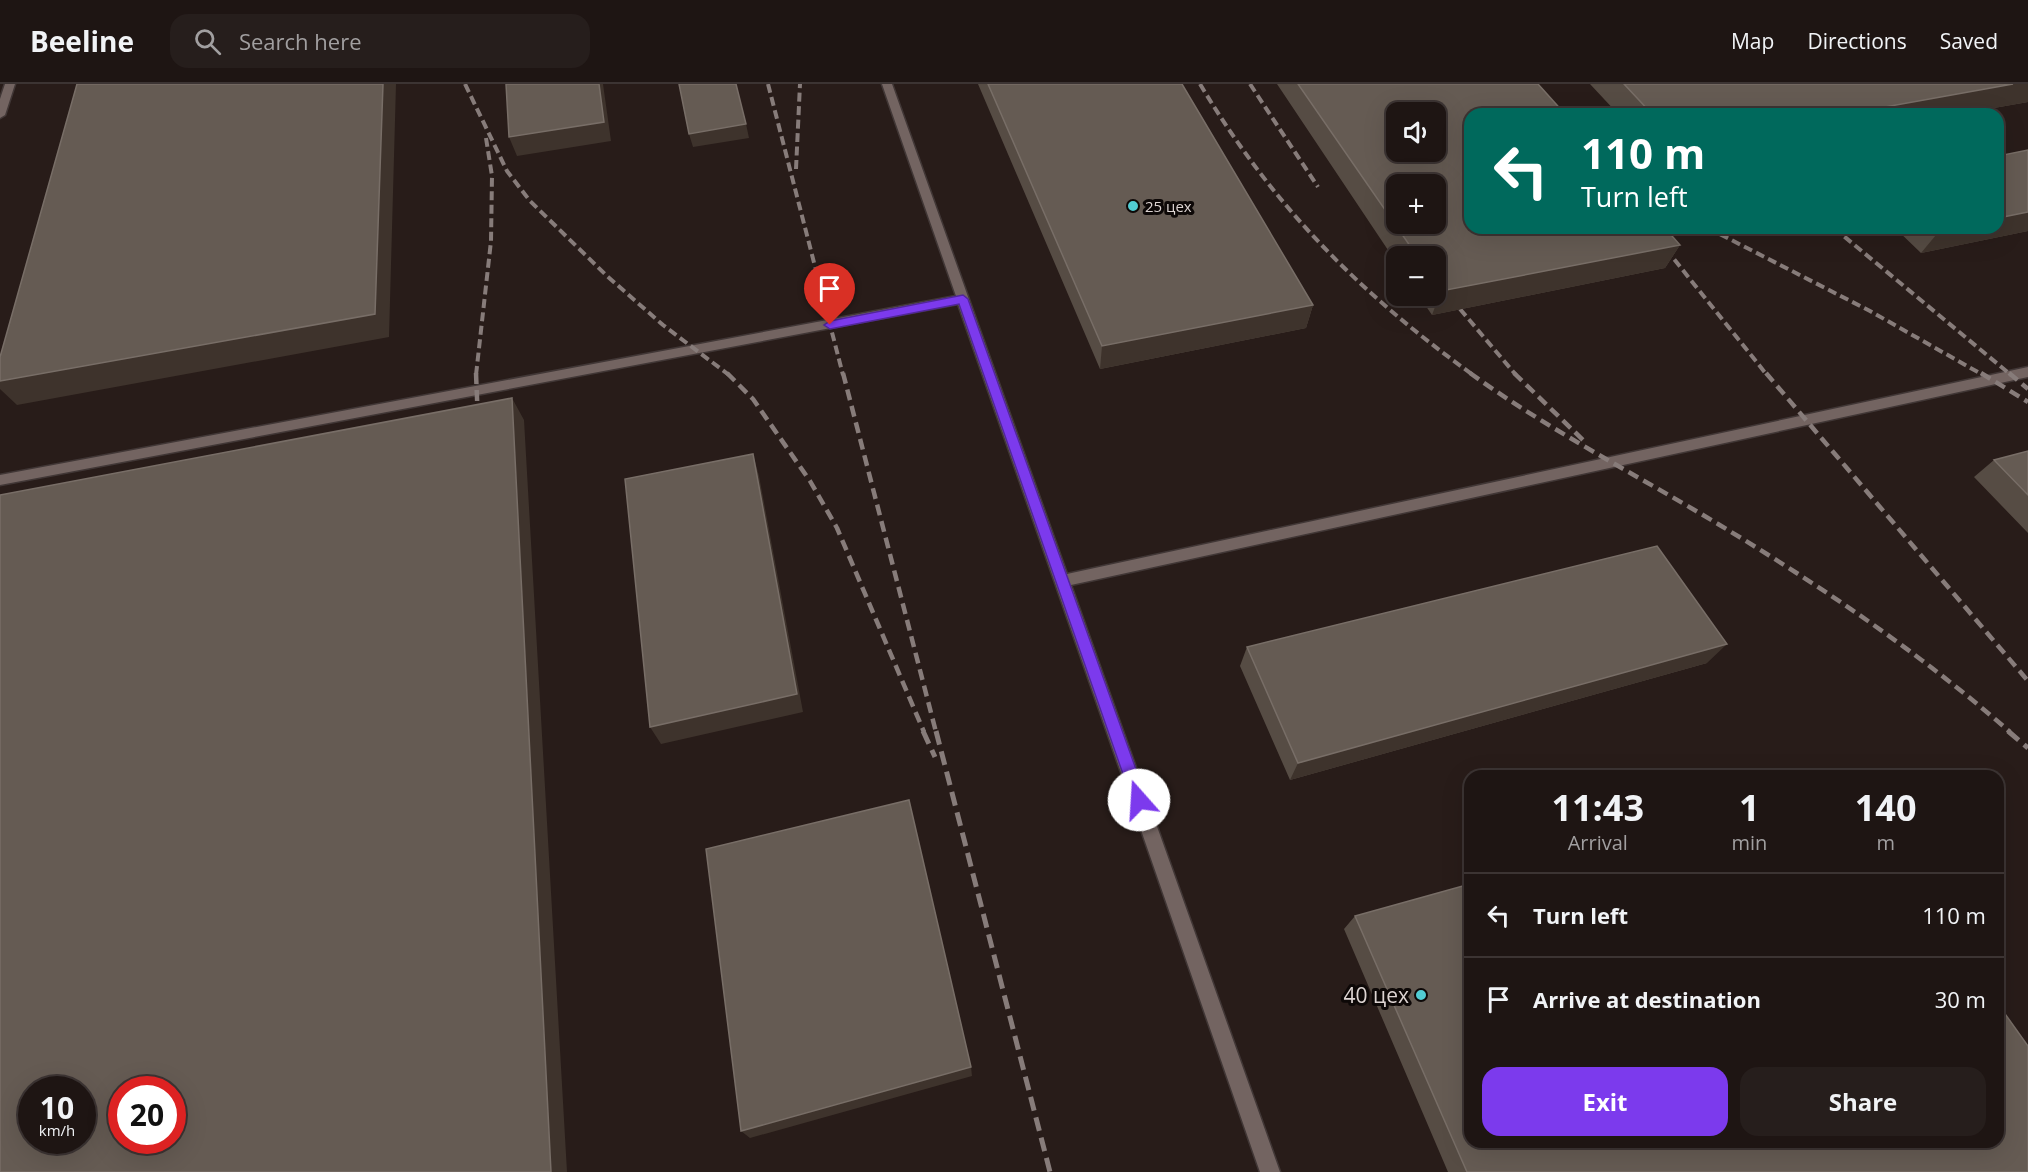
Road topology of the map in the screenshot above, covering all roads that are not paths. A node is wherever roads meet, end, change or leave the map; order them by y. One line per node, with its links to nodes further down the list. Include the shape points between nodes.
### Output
1 (10, 84): 3 (lane)
2 (887, 84): 4 (lane)
3 (0, 115)
4 (963, 299): 6 (lane); 7 (lane)
5 (2028, 372): 7 (lane)
6 (0, 480)
7 (1062, 582): 8 (lane)
8 (1270, 1172)

